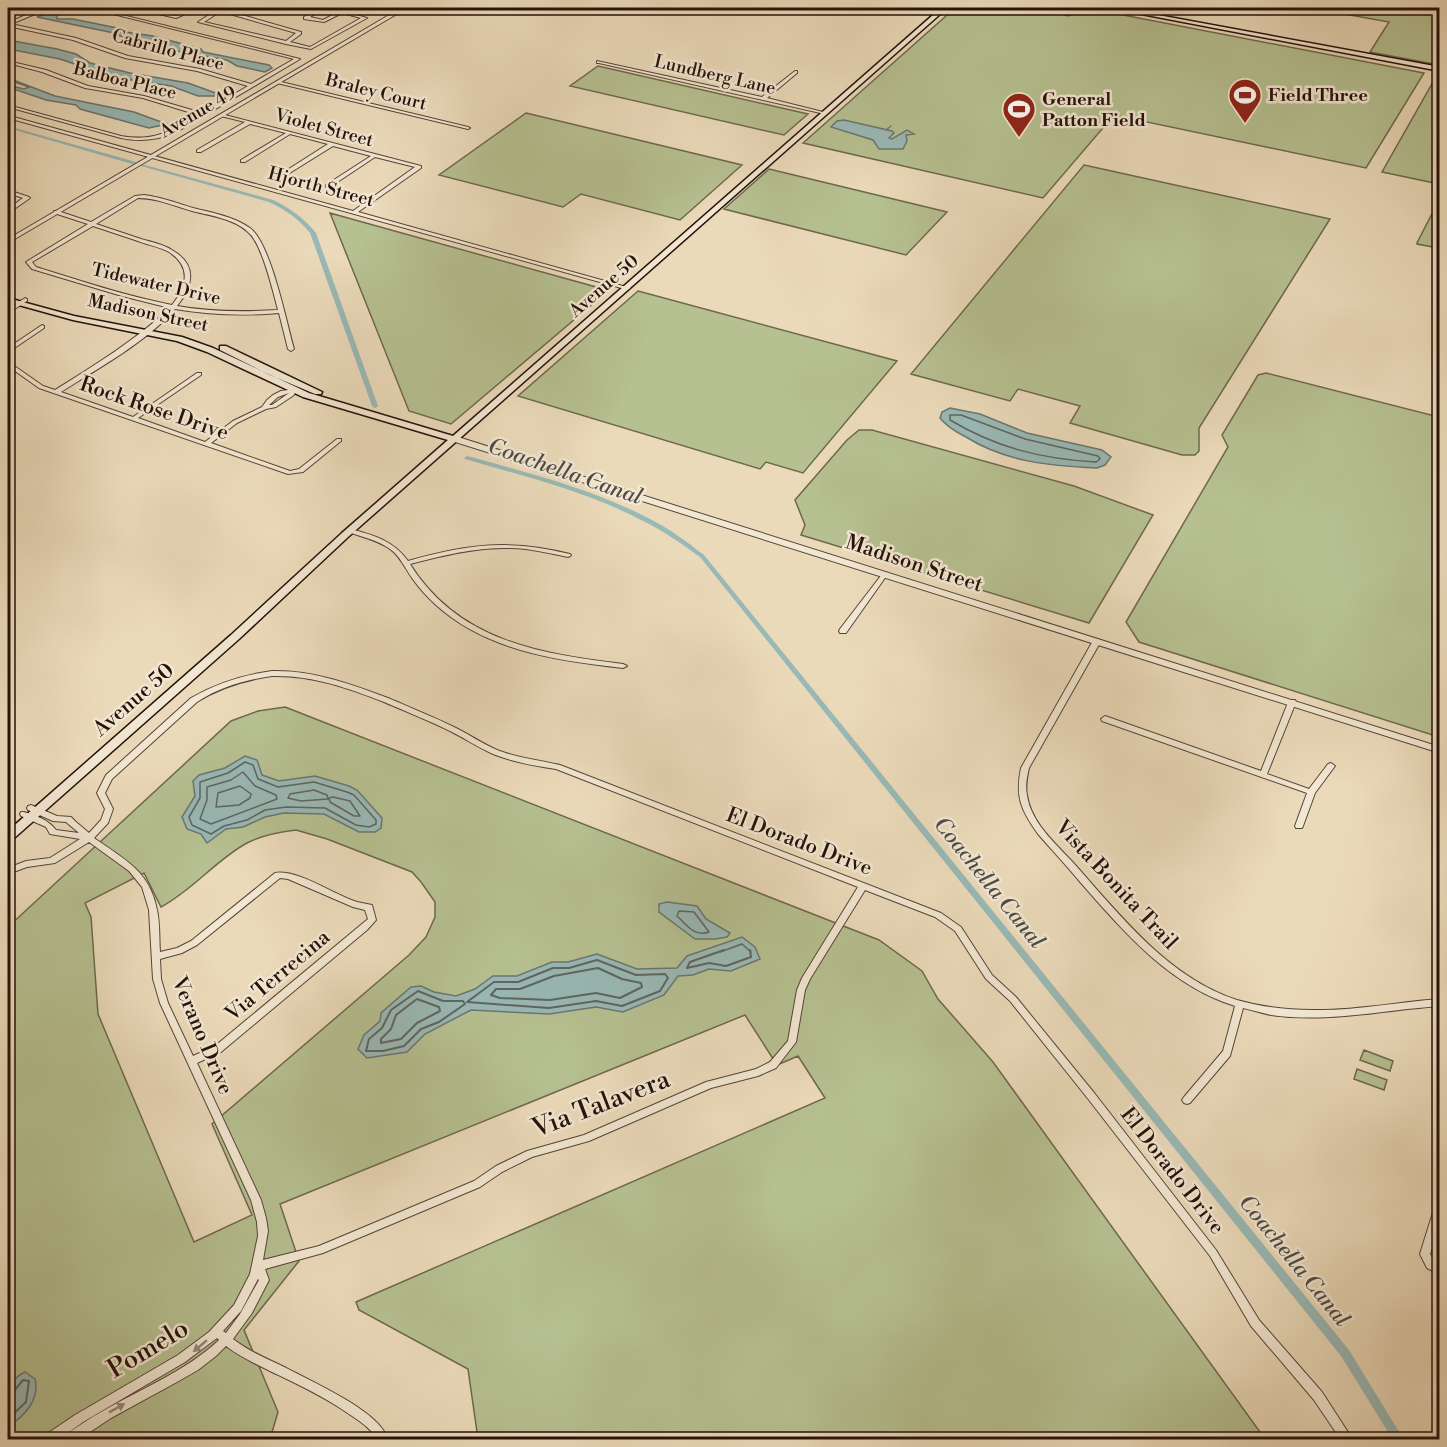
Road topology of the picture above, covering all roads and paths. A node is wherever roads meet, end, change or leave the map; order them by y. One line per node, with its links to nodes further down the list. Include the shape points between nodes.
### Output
1 (75, 8): 16 (street, via 33,13)
2 (91, 8): 23 (street, via 298,57)
3 (135, 8): 4 (street, via 178,17)
4 (197, 8)
5 (234, 8): 14 (street)
6 (272, 8): 7 (street)
7 (289, 8)
8 (323, 8): 15 (street); 15 (street, via 306,18 324,21)
9 (350, 8): 15 (street)
10 (381, 8): 13 (street)
11 (944, 8): 26 (main road, Avenue 50)
12 (1113, 8): 20 (main road)
13 (399, 9): 22 (street, Avenue 49)
14 (222, 10): 17 (street, via 299,33); 17 (street, via 200,22)
15 (343, 11): 17 (street, via 365,18 311,48)
16 (8, 24): 23 (street, Cabrillo Place)
17 (286, 43)
18 (8, 62): 27 (street, Balboa Place, via 87,87 144,97)
19 (599, 62): 24 (street, Lundberg Lane)
20 (1440, 69)
21 (795, 72): 24 (street)
22 (279, 82): 28 (street, Avenue 49); 32 (street, Braley Court, via 468,128)
23 (252, 86): 27 (street)
24 (763, 99): 26 (street, Lundberg Lane)
25 (8, 106): 27 (street, via 121,137 147,140 169,134)
26 (825, 113): 46 (main road, Avenue 50)
27 (202, 115)
28 (223, 115): 30 (street, Violet Street); 36 (street, Avenue 49)
29 (8, 117): 36 (street, Hjorth Street)
30 (249, 122): 31 (street, Violet Street); 34 (street)
31 (290, 132): 33 (street, Violet Street); 37 (street)
32 (458, 134)
33 (332, 144): 35 (street, Violet Street); 38 (street)
34 (199, 152)
35 (375, 155): 39 (street); 42 (street, Violet Street, via 419,167)
36 (151, 157): 42 (street, Hjorth Street); 43 (street, Avenue 49)
37 (243, 161)
38 (286, 173)
39 (328, 186)
40 (8, 192): 41 (street, via 27,198)
41 (8, 211)
42 (354, 212): 46 (street, Hjorth Street)
43 (54, 214): 44 (street); 45 (street, Avenue 49)
44 (89, 225): 50 (street, via 157,244 179,258 188,278 187,287); 50 (street, Tidewater Drive, via 33,258 30,265 122,295); 51 (street, via 137,197 221,218 253,234)
45 (8, 241)
46 (627, 288): 66 (main road, Avenue 50)
47 (8, 294): 49 (main road, Madison Street)
48 (8, 300): 49 (main road, Madison Street)
49 (22, 302): 52 (street); 54 (main road, Madison Street)
50 (174, 305): 51 (street, Tidewater Drive, via 236,315); 54 (street)
51 (280, 310): 55 (street)
52 (8, 311)
53 (42, 327): 56 (street)
54 (149, 329): 59 (main road, Madison Street, via 202,346); 60 (street); 64 (main road, Madison Street, via 214,344 273,374)
55 (291, 349)
56 (8, 350)
57 (8, 364): 60 (street, Rock Rose Drive, via 41,387)
58 (199, 374): 65 (street)
59 (292, 391): 61 (street); 62 (street); 64 (main road, Madison Street)
60 (56, 392): 65 (street, Rock Rose Drive)
61 (276, 397): 62 (street); 63 (street)
62 (284, 400): 63 (street)
63 (264, 408): 68 (street, via 235,422)
64 (377, 416): 66 (main road, Madison Street)
65 (133, 419): 68 (street, Rock Rose Drive)
66 (455, 439): 69 (main road, Avenue 50); 72 (street, Madison Street)
67 (339, 440): 68 (street, Rock Rose Drive, via 295,473)
68 (206, 444)
69 (350, 531): 71 (street, via 388,545); 82 (main road, Avenue 50)
70 (568, 555): 71 (street, via 540,548 483,546)
71 (407, 563): 75 (street, via 439,604 493,637 550,656)
72 (885, 574): 73 (street); 74 (street, Madison Street)
73 (843, 631)
74 (1097, 641): 76 (street, Madison Street); 91 (street, Vista Bonita Trail, via 1025,768 1021,798 1045,836 1138,942 1166,967)
75 (623, 666)
76 (1292, 702): 78 (street, Madison Street); 80 (street)
77 (1105, 719): 80 (street)
78 (1440, 750)
79 (1330, 766): 81 (street)
80 (1263, 775): 81 (street)
81 (1311, 792): 83 (street)
82 (31, 812): 84 (main road, Avenue 50); 85 (main road, Avenue 50); 86 (street, Verano Drive, via 53,832); 86 (street, Verano Drive, via 68,819 84,831)
83 (1299, 826)
84 (8, 829)
85 (8, 837)
86 (86, 840): 87 (street, El Dorado Drive, via 52,861); 88 (street, El Dorado Drive, via 105,821 109,809 102,793 109,777 194,700 242,680 296,674 317,677 407,709 503,755 557,767); 89 (street, Verano Drive, via 132,869 146,886 153,910)
87 (8, 871)
88 (863, 886): 95 (street, Via Talavera, via 806,978 792,1042 773,1065 710,1085 586,1138 530,1154 477,1184 320,1250); 102 (street, El Dorado Drive, via 911,903 957,929 989,977 1013,999 1206,1244 1256,1323 1318,1396)
89 (157, 956): 92 (street, Verano Drive, via 157,979); 92 (street, Via Terrecina, via 194,944 278,875 369,907 372,920 364,928 218,1049)
90 (1440, 1002): 91 (street, Vista Bonita Trail, via 1311,1014 1275,1012)
91 (1240, 1004): 93 (street, via 1227,1053)
92 (192, 1061): 95 (street, Verano Drive, via 256,1200 263,1233)
93 (1187, 1100)
94 (1440, 1206): 96 (street, via 1425,1254)
95 (259, 1266): 97 (street, Pomelo, via 234,1311); 98 (street, Pomelo, via 264,1280)
96 (1440, 1271)
97 (217, 1332): 98 (street); 100 (street, Pomelo, one-way to 100, via 172,1367 100,1404)
98 (227, 1340): 99 (street, via 240,1351 339,1400); 101 (street, Pomelo, one-way to 98)
99 (384, 1439)
100 (48, 1440)
101 (68, 1440)
102 (1348, 1440)

